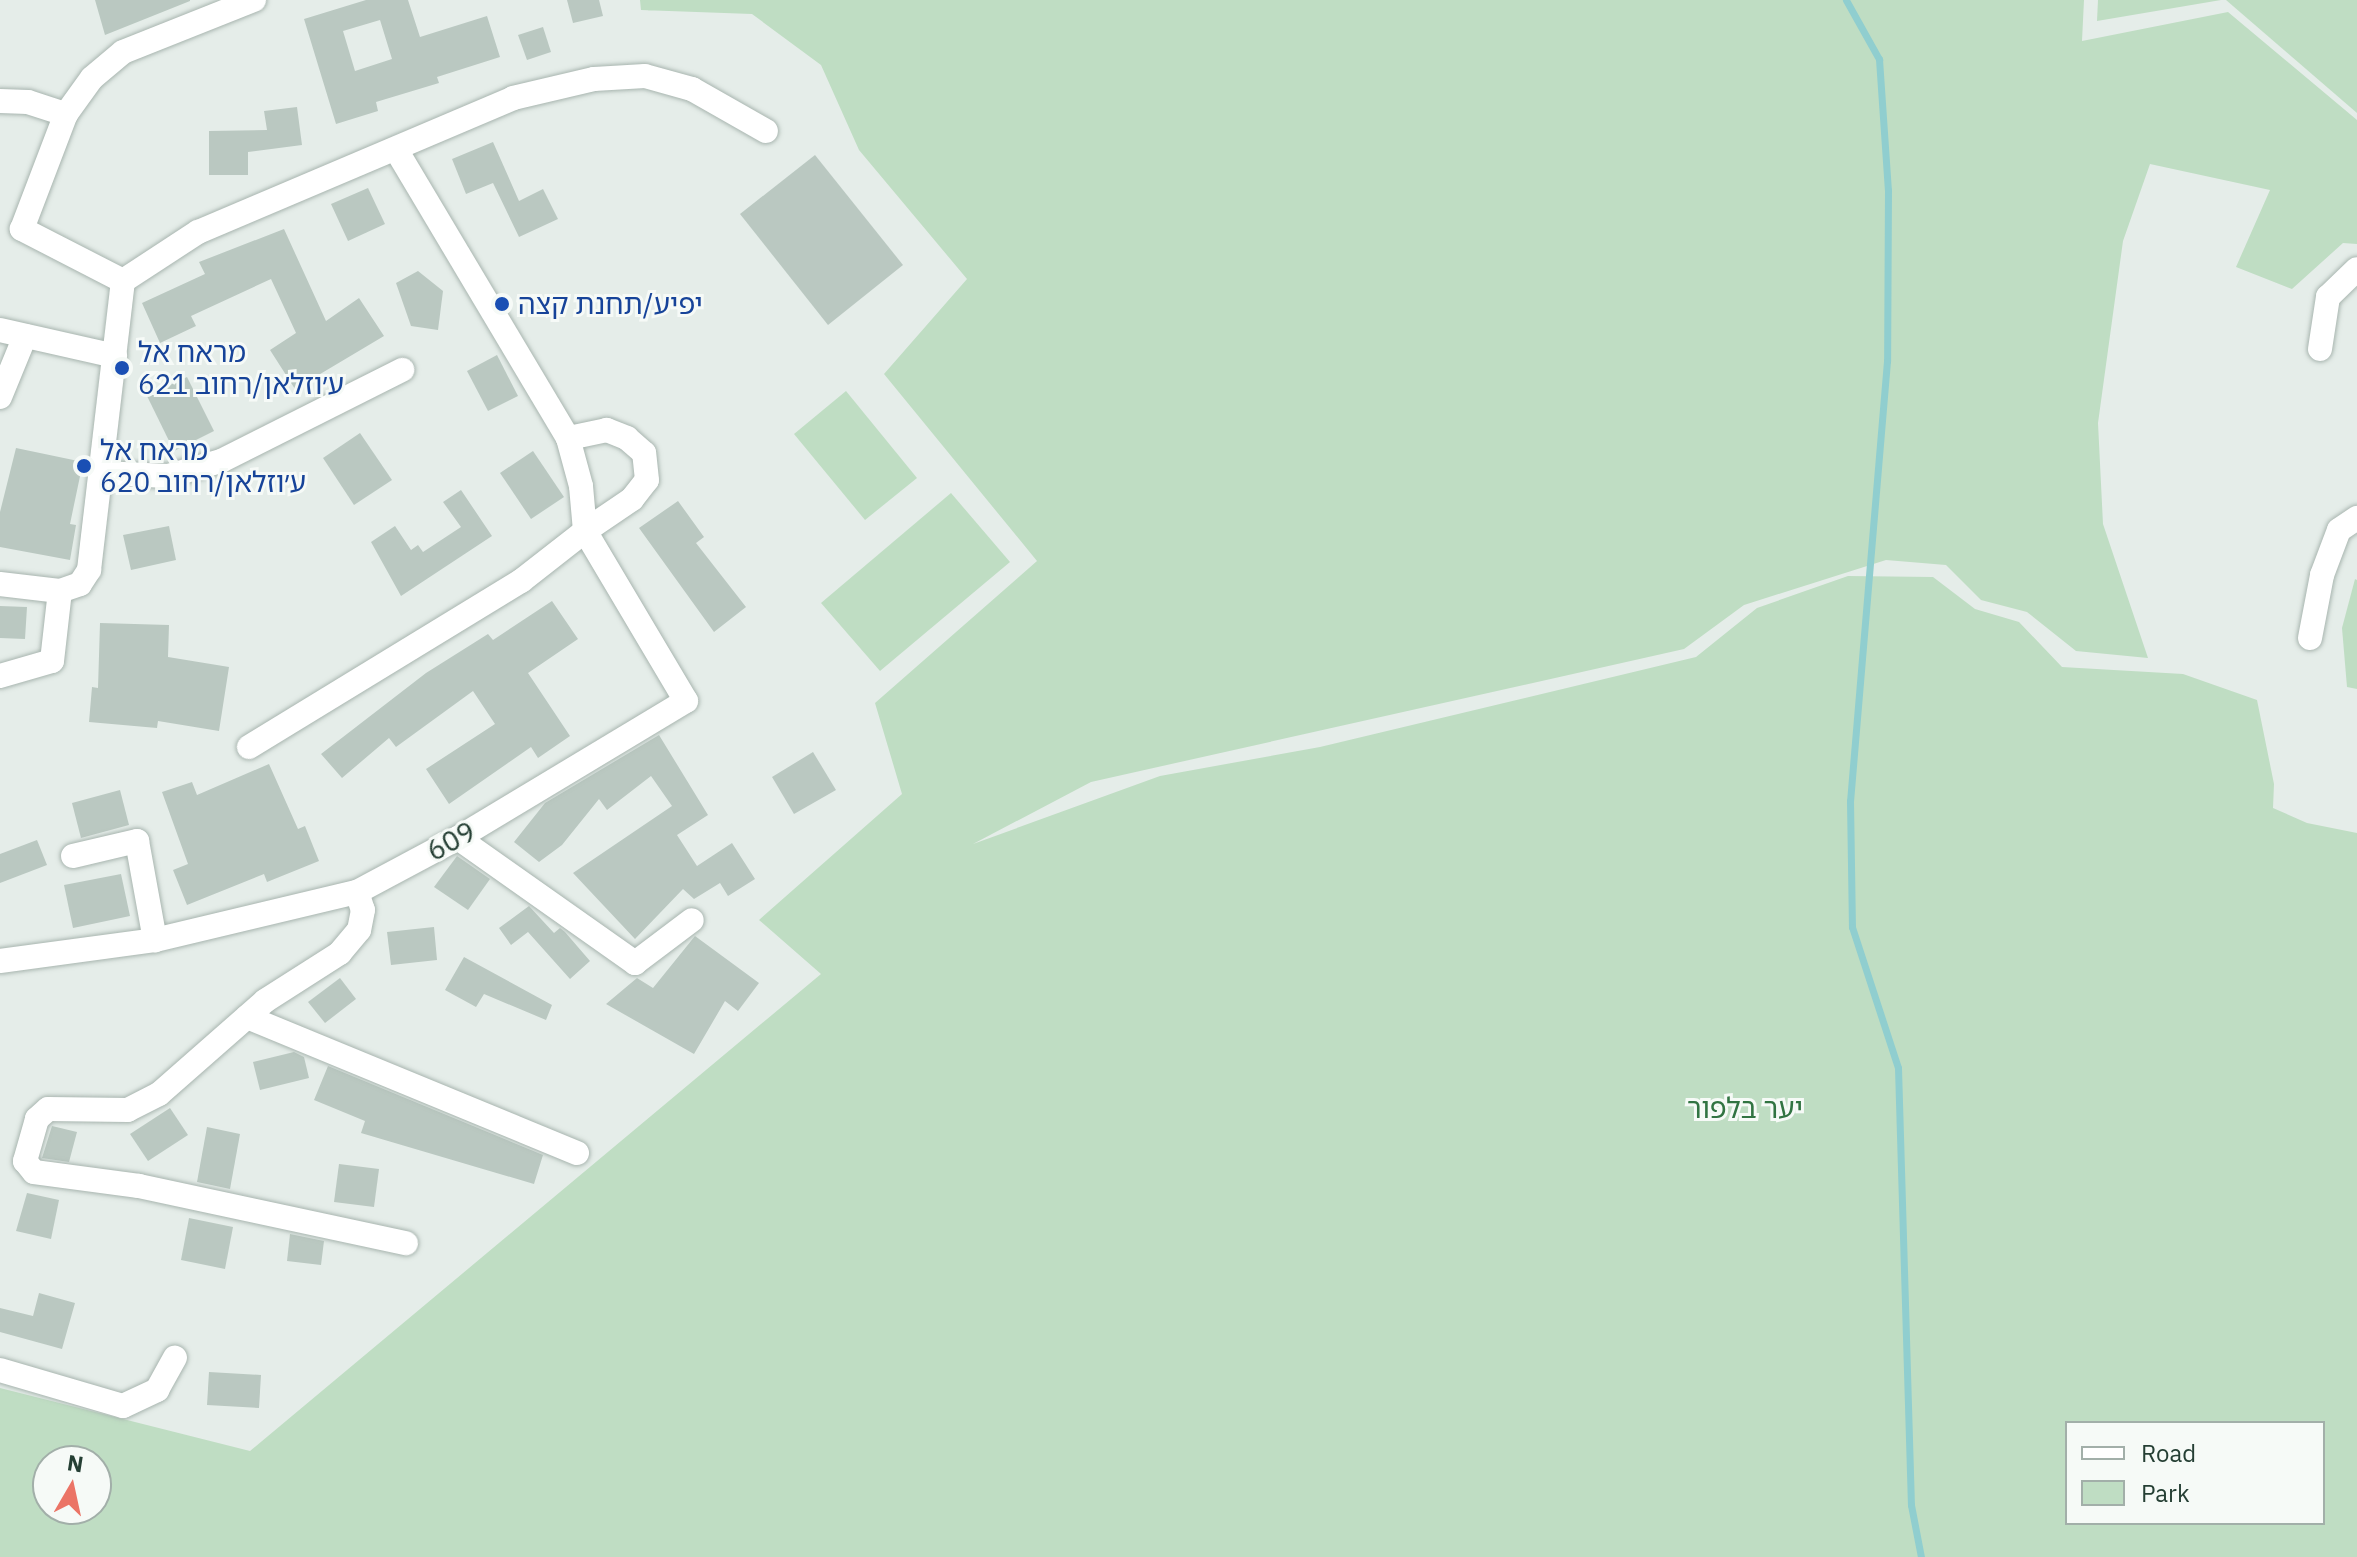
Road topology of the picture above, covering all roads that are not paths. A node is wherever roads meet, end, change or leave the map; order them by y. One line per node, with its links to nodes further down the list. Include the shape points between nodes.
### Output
1 (254, 0): 3 (street, via 123,52 92,78)
2 (0, 101): 3 (street, via 28,102)
3 (66, 114): 7 (street, via 22,229)
4 (766, 131): 5 (street, via 692,89 645,76 594,79 513,98)
5 (396, 149): 7 (street, via 198,232); 14 (street)
6 (2357, 269): 10 (street, via 2328,297)
7 (123, 281): 11 (street)
8 (0, 330): 9 (street)
9 (25, 336): 11 (street); 13 (street)
10 (2320, 349)
11 (115, 356): 15 (street)
12 (402, 370): 15 (street, via 221,461 168,476)
13 (0, 397)
14 (568, 438): 17 (street, via 581,486); 17 (street, via 607,430 627,438 644,453 648,465 647,480 632,499)
15 (101, 473): 19 (street, via 89,570 80,584)
16 (2357, 518): 20 (street, via 2339,530 2322,575)
17 (585, 531): 22 (street, via 521,581); 23 (street, 609, via 686,701)
18 (0, 584): 19 (street)
19 (60, 591): 21 (street, via 52,661)
20 (2310, 638)
21 (0, 676)
22 (249, 747)
23 (458, 838): 25 (street, 609); 26 (street, via 635,963)
24 (73, 856): 27 (street, via 137,841)
25 (357, 892): 27 (street, 609); 29 (street, via 363,910 359,930 340,953)
26 (692, 920)
27 (155, 940): 28 (street, 609)
28 (0, 961)
29 (247, 1017): 30 (street); 31 (street, via 159,1094 128,1110 48,1109 37,1119 25,1161 34,1172 139,1186)
30 (577, 1153)
31 (406, 1243)
32 (175, 1358): 33 (street, via 157,1390 123,1406)
33 (0, 1370)

